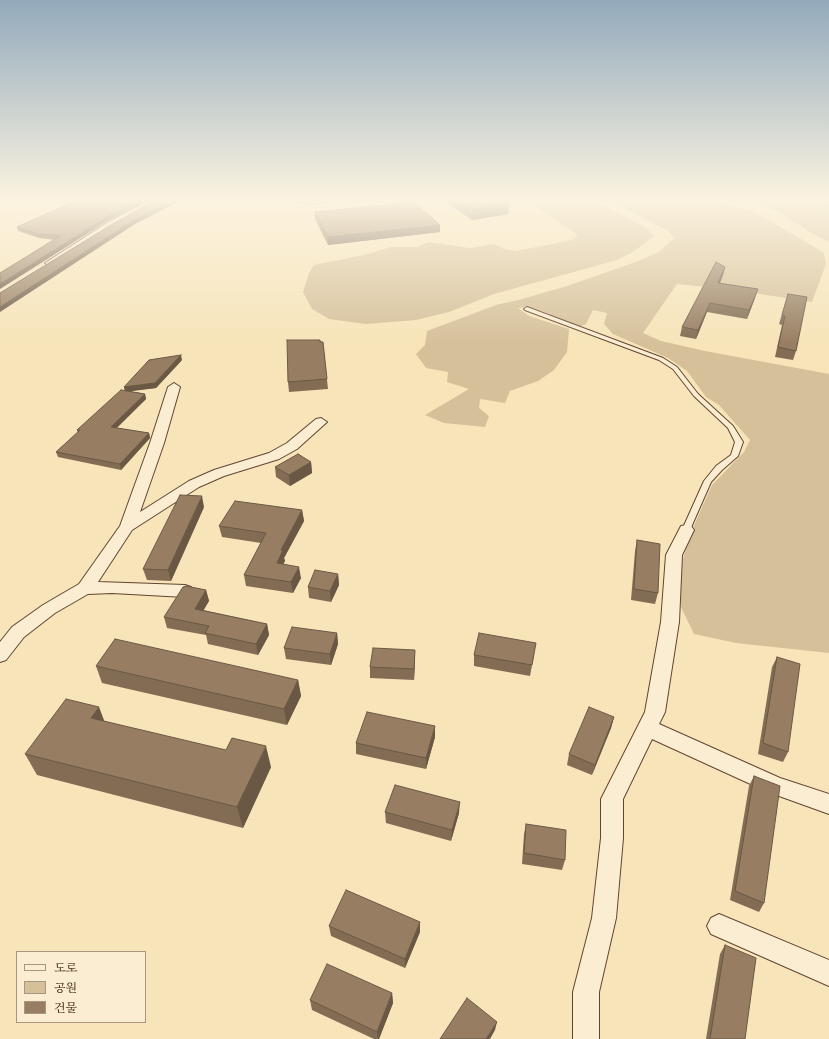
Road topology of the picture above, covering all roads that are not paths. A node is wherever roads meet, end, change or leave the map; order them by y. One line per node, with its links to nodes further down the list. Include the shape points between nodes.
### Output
1 (77, 246): 2 (street)
2 (45, 267)
3 (527, 310): 7 (lane, via 661,359 675,368 696,395 731,427 739,442 734,456 708,480)
4 (174, 387): 6 (street, via 157,444)
5 (320, 422): 6 (street, via 280,453 194,484)
6 (127, 527): 8 (street)
7 (686, 530): 11 (street, via 674,555 670,622 655,712)
8 (85, 588): 9 (street); 10 (street, via 49,609 18,632)
9 (186, 591)
10 (0, 654)
11 (648, 728): 12 (street, via 775,784); 15 (street, via 612,799 612,838 604,918 586,992)
12 (829, 804)
13 (720, 926): 14 (street)
14 (829, 973)
15 (586, 1039)

